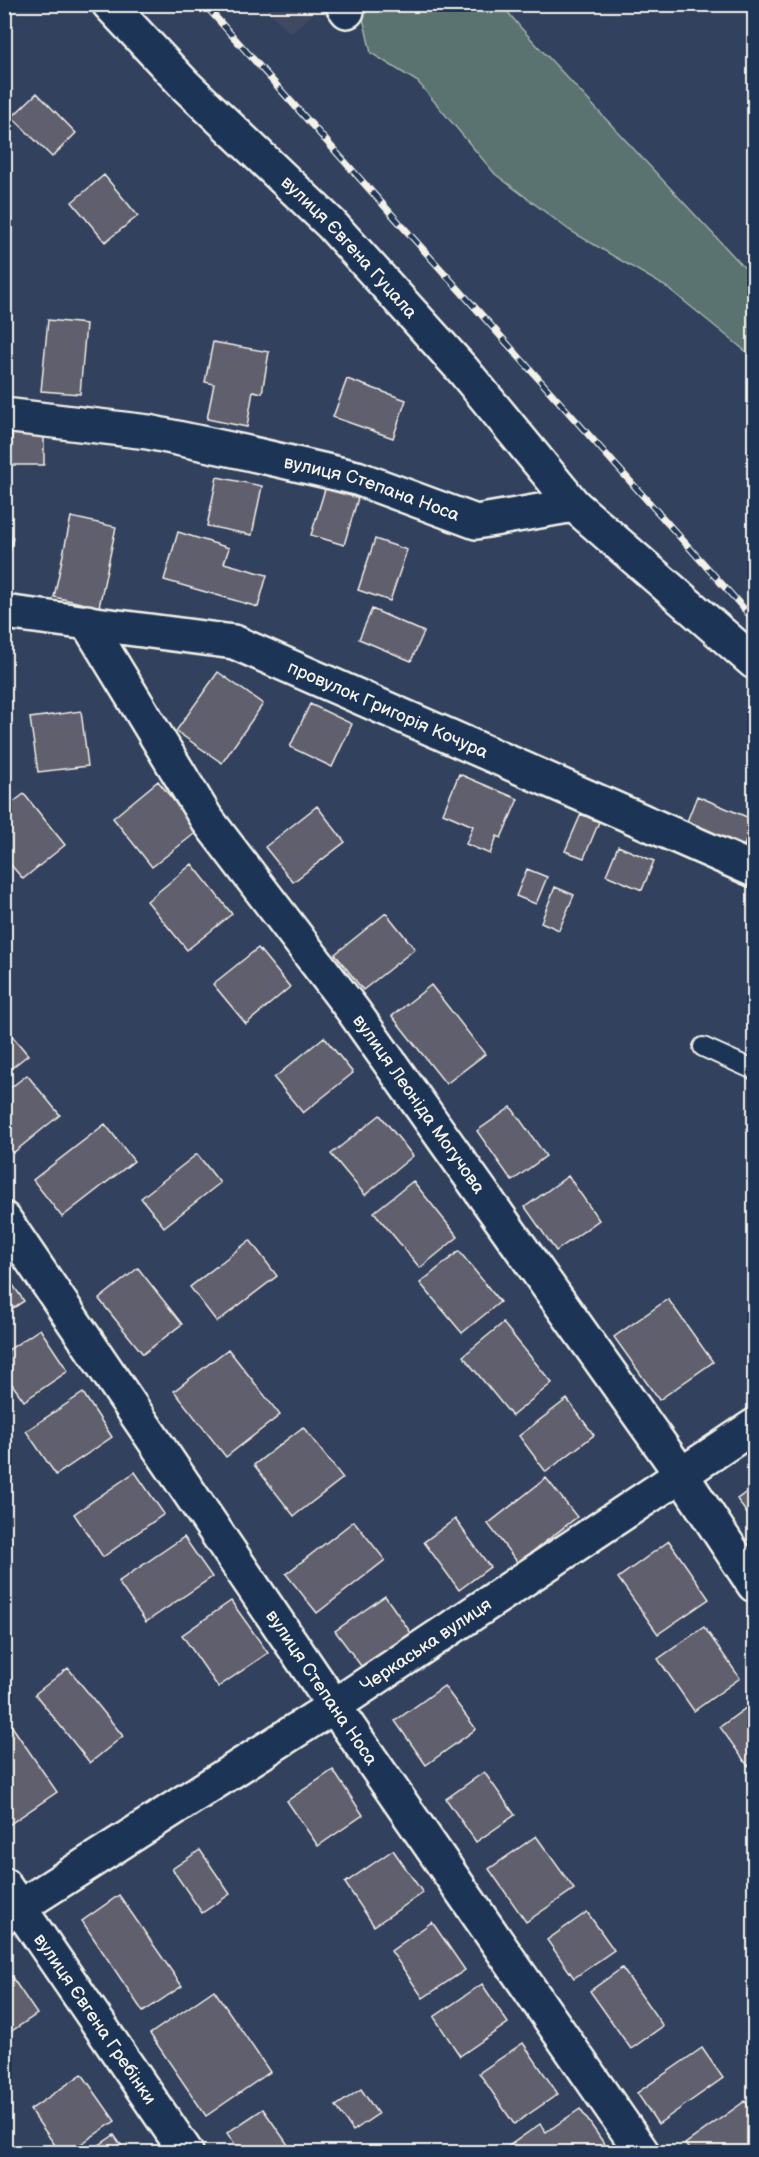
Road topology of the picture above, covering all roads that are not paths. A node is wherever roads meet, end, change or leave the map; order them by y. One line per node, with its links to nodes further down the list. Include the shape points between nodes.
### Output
1 (109, 4): 3 (street, вулиця Євгена Гуцала, via 185,85 331,224 463,370)
2 (4, 415): 3 (street, вулиця Степана Носа, via 148,432 272,458 357,478 476,522)
3 (574, 505): 6 (street)
4 (4, 612): 5 (street, провулок Григорія Кочура)
5 (87, 622): 7 (street, провулок Григорія Кочура, via 234,642); 12 (street, вулиця Леоніда Могучова, via 206,819 354,1012)
6 (754, 662)
7 (754, 870)
8 (703, 1047): 9 (lane)
9 (754, 1070)
10 (4, 1219): 14 (street, вулиця Степана Носа)
11 (754, 1426): 12 (street, Черкаська вулиця)
12 (681, 1474): 13 (street, вулиця Леоніда Могучова); 14 (street, Черкаська вулиця)
13 (754, 1585)
14 (334, 1706): 15 (street, Черкаська вулиця); 17 (street, вулиця Степана Носа)
15 (9, 1903): 16 (street, вулиця Євгена Гребінки)
16 (186, 2152)
17 (642, 2152)

